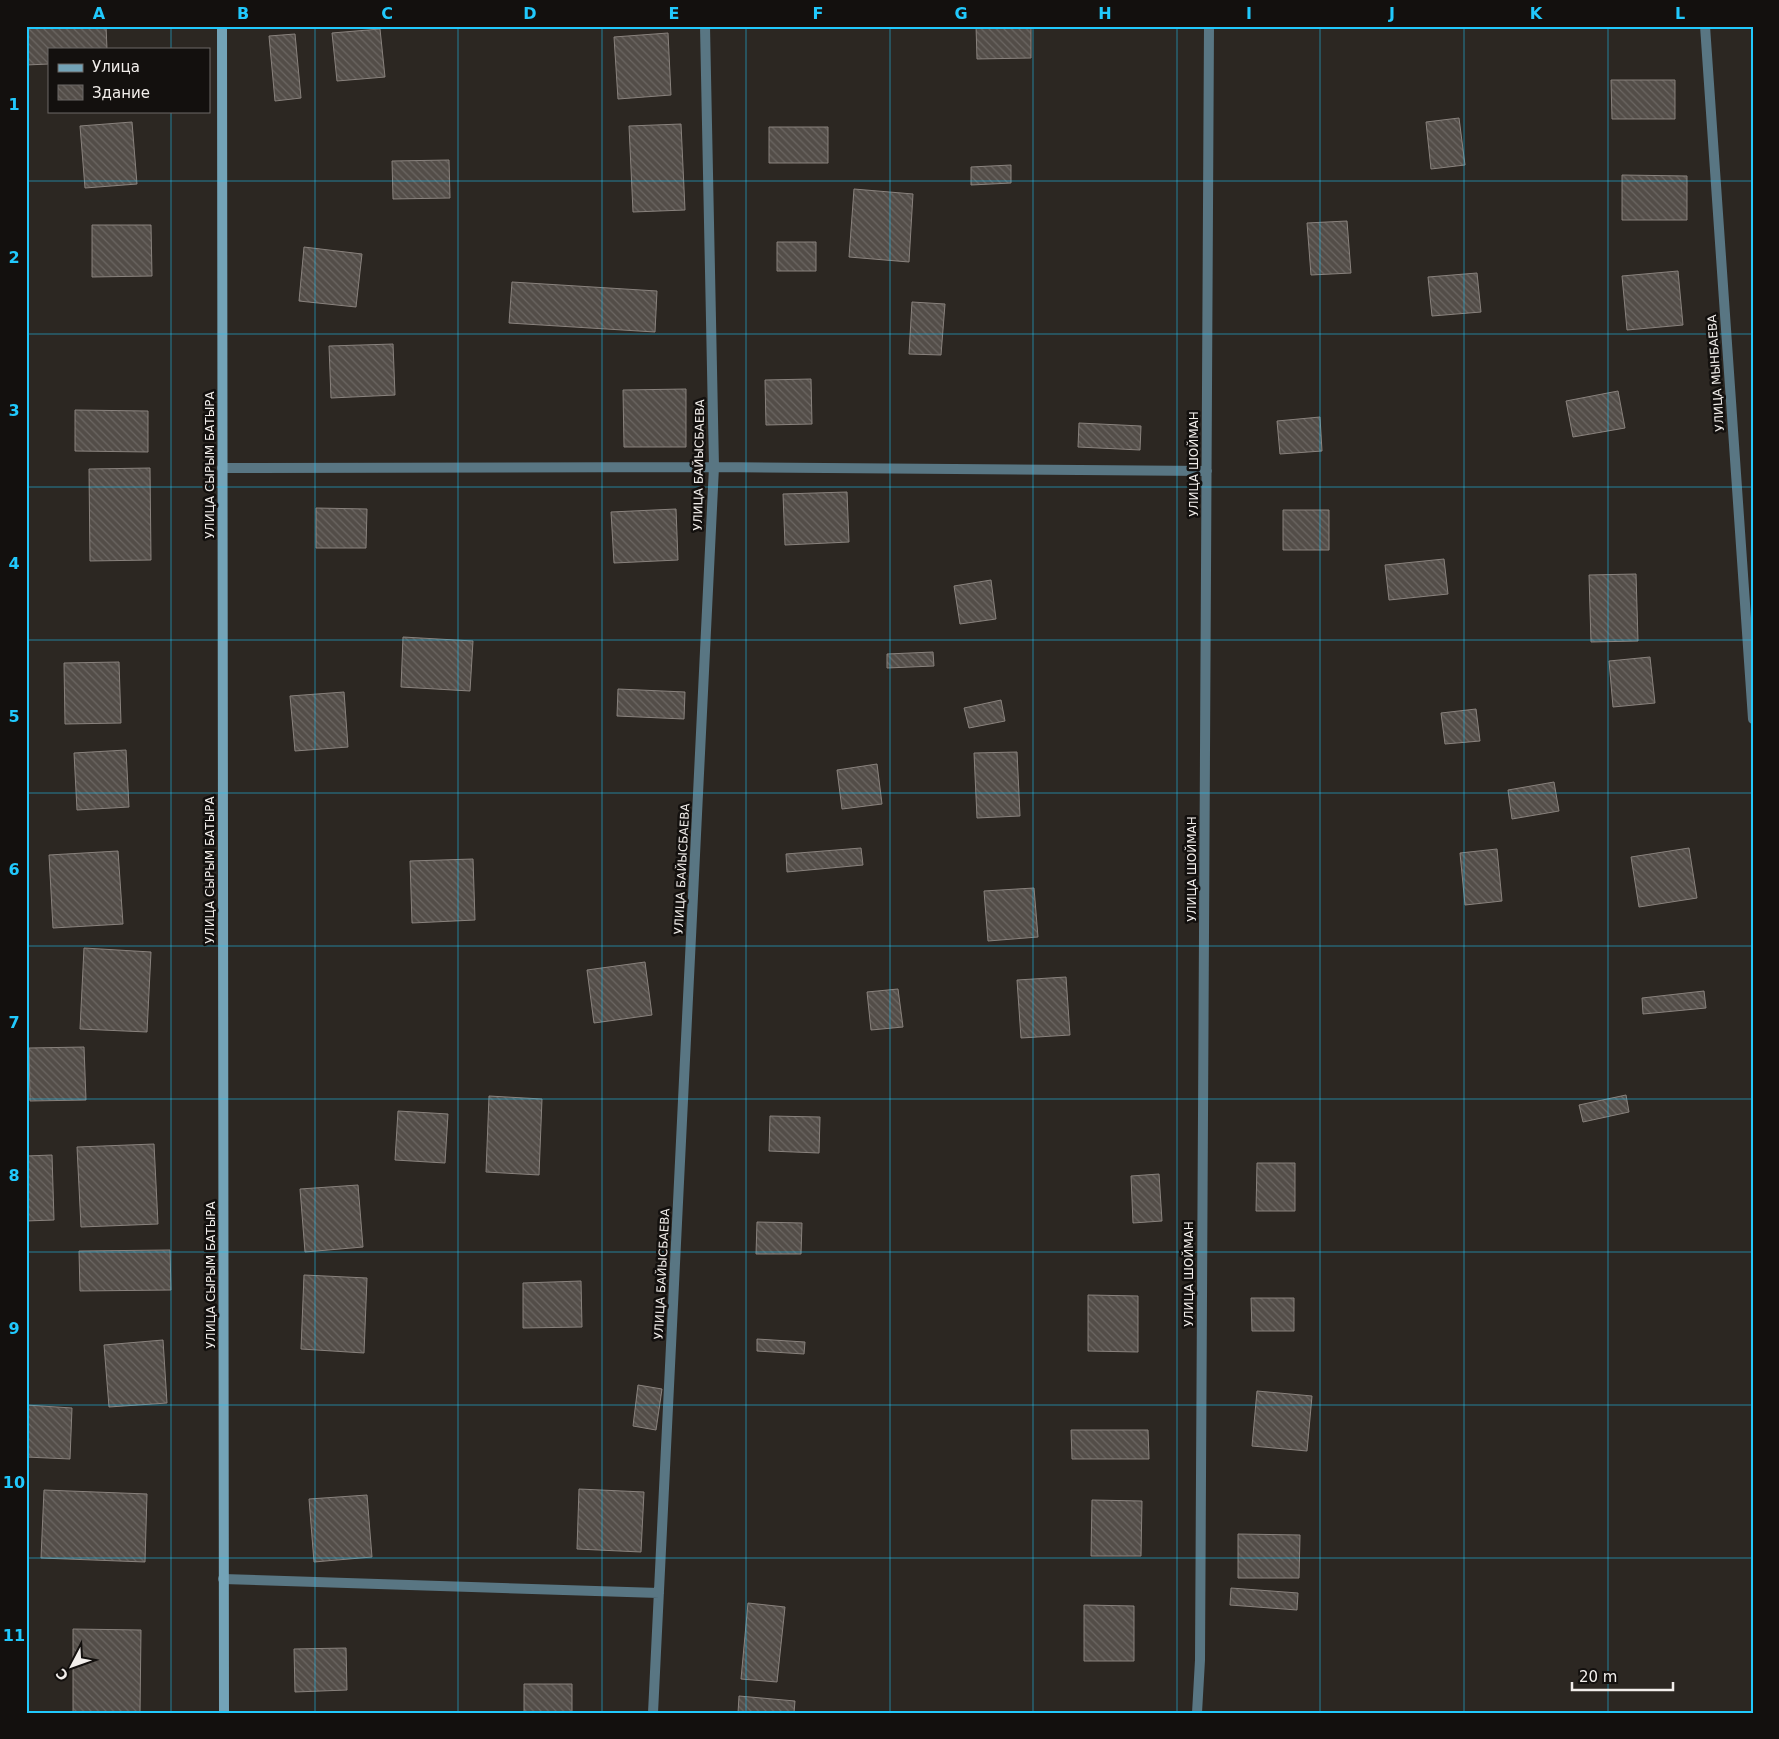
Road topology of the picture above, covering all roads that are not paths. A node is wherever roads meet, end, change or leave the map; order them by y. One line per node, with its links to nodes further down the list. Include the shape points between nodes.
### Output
1 (222, 26): 6 (street, УЛИЦА СЫРЫМ БАТЫРА)
2 (705, 26): 5 (street, УЛИЦА БАЙЫСБАЕВА)
3 (1209, 26): 7 (street, УЛИЦА ШОЙМАН)
4 (1704, 26): 8 (street, УЛИЦА МЫНБАЕВА)
5 (714, 467): 6 (street); 7 (street); 10 (street, УЛИЦА БАЙЫСБАЕВА)
6 (222, 468): 9 (street, УЛИЦА СЫРЫМ БАТЫРА)
7 (1206, 471): 13 (street, УЛИЦА ШОЙМАН, via 1200,1650)
8 (1753, 719)
9 (224, 1579): 10 (street); 11 (street, УЛИЦА СЫРЫМ БАТЫРА)
10 (659, 1593): 12 (street, УЛИЦА БАЙЫСБАЕВА)
11 (224, 1713)
12 (653, 1713)
13 (1197, 1713)

